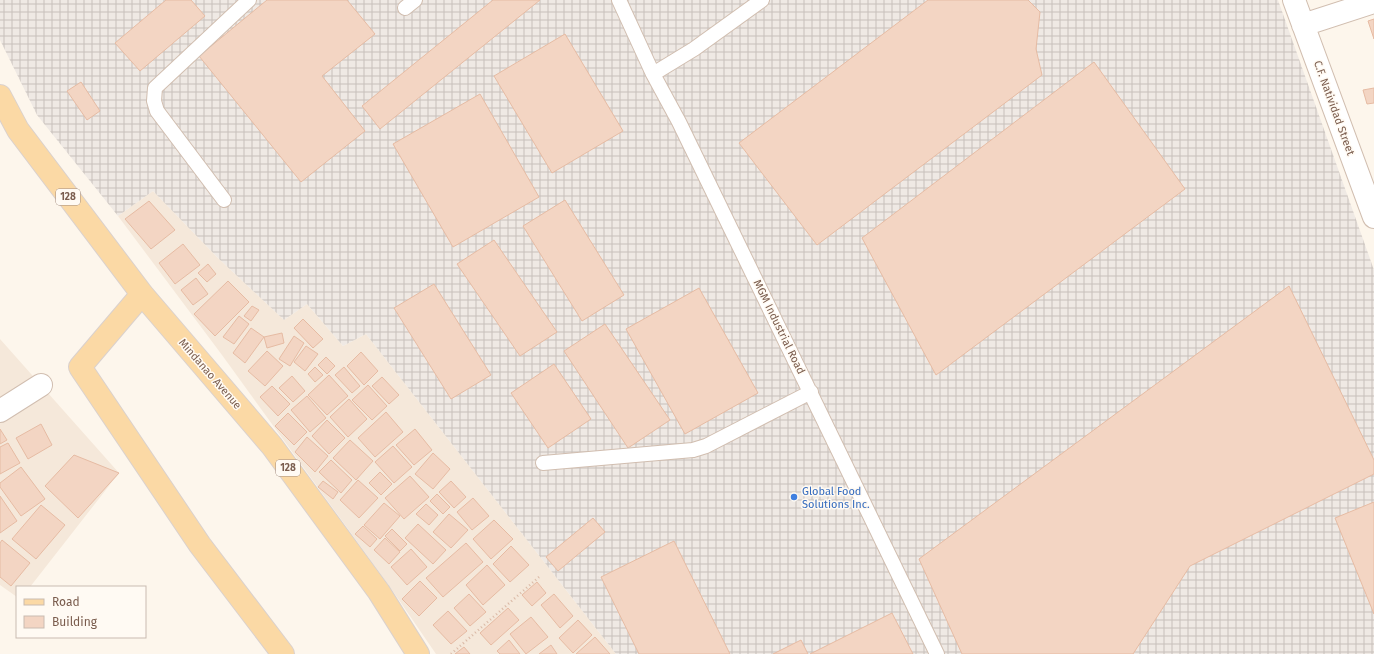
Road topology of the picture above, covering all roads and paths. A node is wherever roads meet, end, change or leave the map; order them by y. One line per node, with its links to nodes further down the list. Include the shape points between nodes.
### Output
1 (249, 0): 9 (lane, via 155,88 154,101 157,111)
2 (619, 0): 7 (lane, MGM Industrial Road)
3 (762, 0): 7 (lane, via 694,49)
4 (1294, 0): 6 (street, C.F. Natividad Street)
5 (1374, 2): 6 (street)
6 (1303, 24): 10 (street, C.F. Natividad Street)
7 (653, 74): 13 (lane, MGM Industrial Road)
8 (0, 96): 11 (main road, Mindanao Avenue / 128, via 18,130)
9 (224, 200)
10 (1374, 217)
11 (142, 294): 17 (main road, via 80,367 200,545); 18 (main road, Mindanao Avenue / 128, via 272,446 379,592)
12 (41, 385): 14 (street)
13 (811, 392): 15 (lane, via 706,446 693,450); 20 (lane, MGM Industrial Road)
14 (0, 410)
15 (543, 463)
16 (538, 577): 19 (path)
17 (283, 654)
18 (418, 654)
19 (451, 654)
20 (937, 654)

